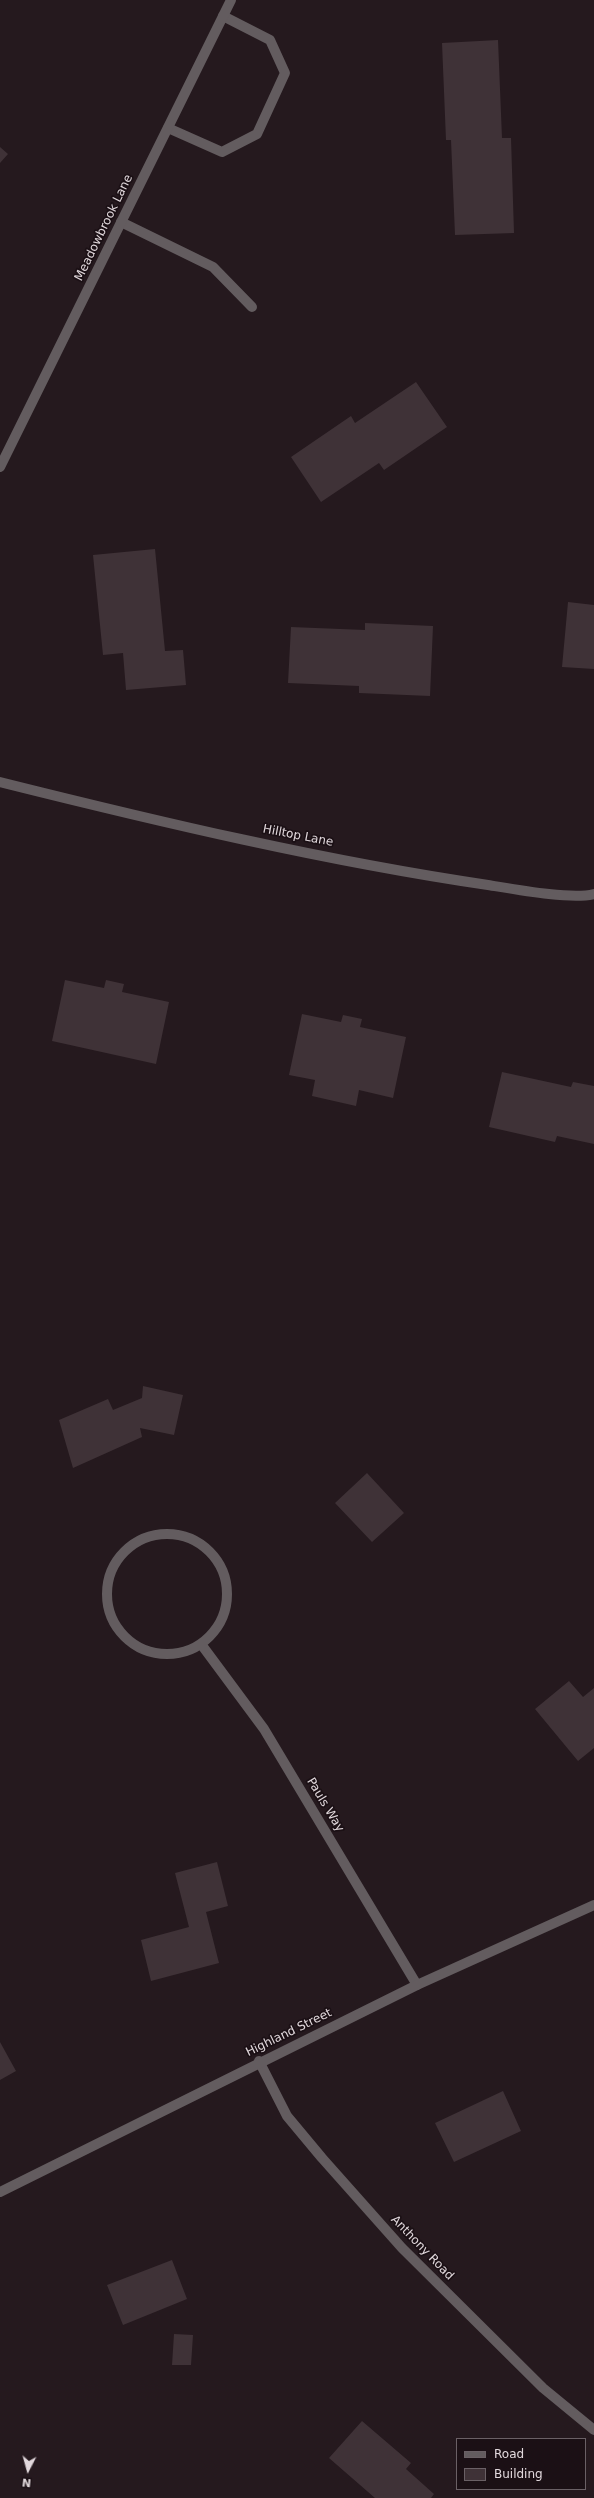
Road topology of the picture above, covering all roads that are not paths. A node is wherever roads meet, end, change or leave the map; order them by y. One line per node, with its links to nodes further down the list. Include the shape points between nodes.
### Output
1 (231, 0): 2 (street, Meadowbrook Lane)
2 (223, 16): 3 (street, Meadowbrook Lane); 3 (street, via 270,40 285,73 257,134 222,152)
3 (168, 128): 4 (street, Meadowbrook Lane)
4 (121, 222): 5 (street, via 213,267); 6 (street, Meadowbrook Lane)
5 (252, 307)
6 (0, 467)
7 (0, 782): 8 (street, Hilltop Lane, via 169,824 443,878 549,894)
8 (594, 894)
9 (201, 1644): 9 (street, via 182,1653 161,1654 141,1648 124,1637 113,1620 107,1600 108,1580 117,1560 132,1546 151,1536 169,1534 188,1538 204,1547 217,1560 225,1578 227,1596 224,1614 215,1631); 11 (street, Pauls Way, via 264,1729)
10 (594, 1905): 11 (street, Highland Street)
11 (417, 1985): 12 (street, Highland Street)
12 (260, 2061): 13 (street, Highland Street); 14 (street, Anthony Road, via 287,2116 397,2242 543,2388)
13 (0, 2192)
14 (594, 2430)

